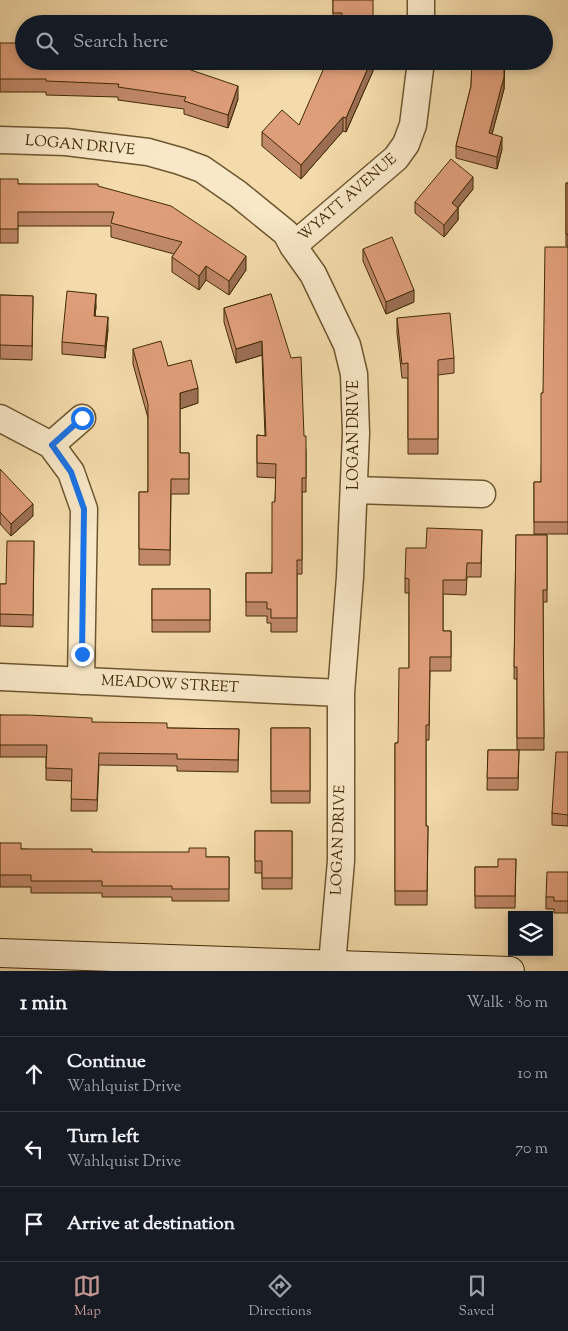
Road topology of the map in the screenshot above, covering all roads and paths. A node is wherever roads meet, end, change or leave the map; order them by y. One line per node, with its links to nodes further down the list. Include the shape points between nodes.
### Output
1 (421, 0): 2 (street)
2 (421, 15)
3 (420, 70): 5 (street, WYATT AVENUE, via 413,125 396,158)
4 (0, 140): 5 (street, LOGAN DRIVE, via 75,143 148,152 180,161 202,169 238,194 286,233)
5 (293, 246): 9 (street, LOGAN DRIVE, via 313,274 347,345 352,364 356,433)
6 (0, 418): 8 (street)
7 (82, 418): 8 (street)
8 (52, 445): 12 (street, via 71,472 84,509)
9 (354, 490): 10 (street); 13 (street, LOGAN DRIVE)
10 (482, 494)
11 (0, 677): 12 (street, MEADOW STREET)
12 (81, 681): 13 (street, MEADOW STREET)
13 (341, 693): 15 (street, LOGAN DRIVE, via 341,861)
14 (0, 953): 15 (street)
15 (332, 964): 16 (street)
16 (510, 971)

